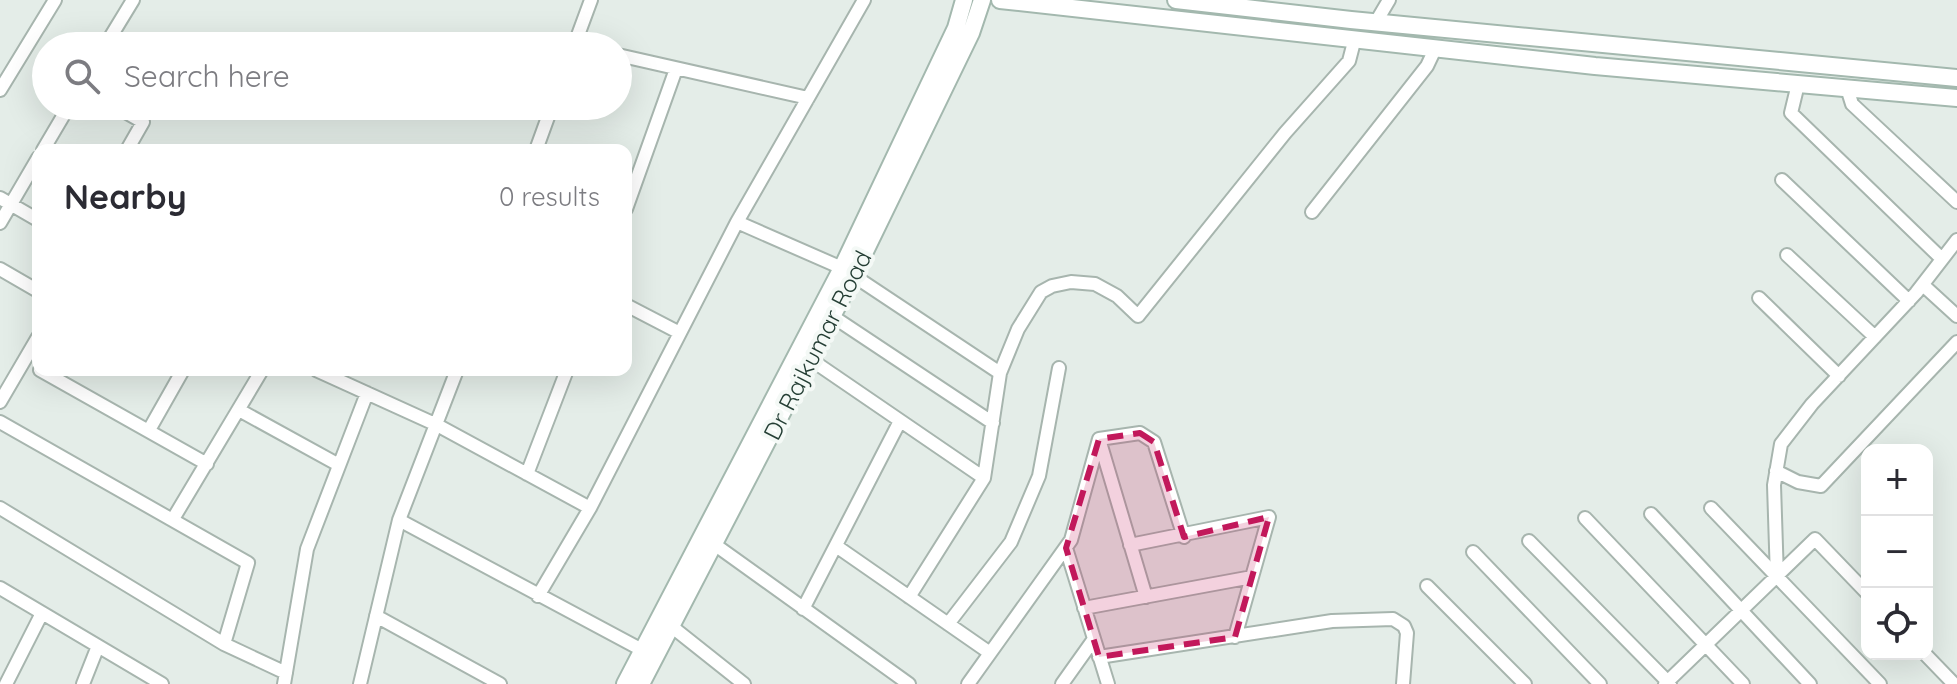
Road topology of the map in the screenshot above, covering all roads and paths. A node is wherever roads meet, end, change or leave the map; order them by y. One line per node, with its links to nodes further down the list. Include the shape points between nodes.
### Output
1 (55, 0): 11 (street)
2 (133, 0): 12 (street)
3 (591, 0): 13 (street)
4 (864, 0): 23 (street)
5 (964, 0): 44 (main road, Dr Rajkumar Road)
6 (982, 0): 44 (main road, Dr Rajkumar Road, via 971,33)
7 (1000, 0): 15 (main road)
8 (1176, 0): 10 (main road)
9 (1389, 0): 10 (street)
10 (1376, 22): 19 (main road)
11 (35, 32)
12 (114, 32)
13 (580, 32)
14 (32, 38): 22 (street)
15 (1355, 38): 16 (main road); 60 (street, via 1349,61 1138,316 1095,284 1052,286 1031,306)
16 (1436, 47): 20 (main road); 36 (street, via 1427,66)
17 (632, 58): 18 (street)
18 (676, 69): 23 (street); 33 (street)
19 (1957, 78)
20 (1798, 84): 21 (main road); 42 (street, via 1791,113)
21 (1847, 88): 24 (main road); 35 (street, via 1852,104)
22 (0, 90)
23 (808, 98): 38 (street)
24 (1957, 98)
25 (61, 120): 28 (street)
26 (140, 120): 29 (street)
27 (547, 120): 30 (street)
28 (47, 144)
29 (130, 144)
30 (538, 144)
31 (32, 166): 34 (street)
32 (1782, 180): 48 (street)
33 (632, 192)
34 (5, 201): 37 (street); 39 (street)
35 (1957, 202)
36 (1312, 212)
37 (32, 217)
38 (737, 222): 44 (street); 52 (street)
39 (0, 223)
40 (1957, 240): 42 (street)
41 (1787, 255): 53 (street)
42 (1942, 259): 45 (street)
43 (0, 269): 46 (street)
44 (847, 272): 50 (main road, Dr Rajkumar Road); 60 (street); 109 (main road, Dr Rajkumar Road)
45 (1923, 285): 48 (street); 51 (street)
46 (32, 288)
47 (1759, 298): 67 (street)
48 (1909, 301): 53 (street)
49 (632, 308): 52 (street)
50 (832, 316): 56 (main road, Dr Rajkumar Road); 73 (street)
51 (1957, 316)
52 (678, 332): 83 (street)
53 (1875, 337): 67 (street)
54 (1957, 342): 79 (street, via 1821,486)
55 (32, 347): 57 (street)
56 (810, 359): 71 (street); 91 (main road, Dr Rajkumar Road)
57 (24, 361): 58 (street); 69 (street)
58 (32, 365)
59 (1059, 368): 110 (street, via 1039,476 1011,542)
60 (1000, 373): 73 (street)
61 (52, 376): 75 (street)
62 (175, 376): 75 (street)
63 (259, 376): 70 (street)
64 (329, 376): 68 (street)
65 (455, 376): 74 (street)
66 (565, 376): 80 (street)
67 (1839, 376): 79 (street, via 1781,444)
68 (367, 393): 74 (street); 78 (street)
69 (0, 402)
70 (239, 410): 77 (street); 78 (street)
71 (900, 421): 81 (street); 93 (street)
72 (0, 422): 87 (street)
73 (993, 423): 81 (street)
74 (437, 425): 80 (street); 88 (street)
75 (149, 430): 77 (street)
76 (1099, 439): 89 (street, via 1140,433 1154,442); 92 (street); 94 (street)
77 (207, 464): 87 (street)
78 (339, 465): 120 (street, via 307,549)
79 (1776, 471): 97 (street)
80 (527, 474): 83 (street)
81 (984, 478): 102 (street)
82 (0, 508): 113 (street)
83 (590, 508): 101 (street)
84 (1711, 508): 97 (street)
85 (1651, 514): 106 (street)
86 (1585, 518): 114 (street)
87 (173, 519): 113 (street, via 248,563)
88 (399, 520): 101 (street); 108 (street)
89 (1184, 537): 92 (street); 96 (street, via 1269,517)
90 (1529, 541): 122 (street)
91 (714, 544): 105 (street); 109 (main road, Dr Rajkumar Road)
92 (1130, 545): 103 (street)
93 (836, 546): 102 (street); 105 (street)
94 (1066, 548): 104 (street); 117 (street)
95 (1473, 552): 137 (street)
96 (1252, 577): 103 (street); 111 (street)
97 (1777, 578): 100 (street, via 1815,539); 106 (street); 140 (street)
98 (1427, 586): 136 (street)
99 (0, 588): 107 (street)
100 (1862, 588)
101 (538, 596): 116 (street)
102 (909, 597): 110 (street)
103 (1146, 597): 104 (street)
104 (1084, 608): 112 (street)
105 (803, 609): 131 (street)
106 (1740, 611): 114 (street); 139 (street)
107 (42, 613): 115 (street); 123 (street)
108 (376, 616): 126 (street); 127 (street)
109 (666, 622): 116 (main road, Dr Rajkumar Road); 129 (main road, Dr Rajkumar Road); 130 (street)
110 (948, 624): 117 (street)
111 (1235, 637): 118 (street); 135 (street, via 1332,621 1393,619 1407,633)
112 (1094, 639): 118 (street); 133 (street)
113 (224, 644): 120 (street)
114 (1706, 644): 122 (street); 138 (street)
115 (98, 646): 121 (street); 124 (street)
116 (644, 651): 128 (main road, Dr Rajkumar Road)
117 (990, 653): 132 (street)
118 (1099, 657): 134 (street)
119 (1931, 660): 141 (street)
120 (285, 678)
121 (149, 680): 125 (street)
122 (1668, 683)
123 (6, 684)
124 (83, 684)
125 (162, 684)
126 (360, 684)
127 (500, 684)
128 (625, 684)
129 (641, 684)
130 (744, 684)
131 (909, 684)
132 (968, 684)
133 (1062, 684)
134 (1108, 684)
135 (1403, 684)
136 (1525, 684)
137 (1600, 684)
138 (1743, 684)
139 (1810, 684)
140 (1880, 684)
141 (1954, 684)

